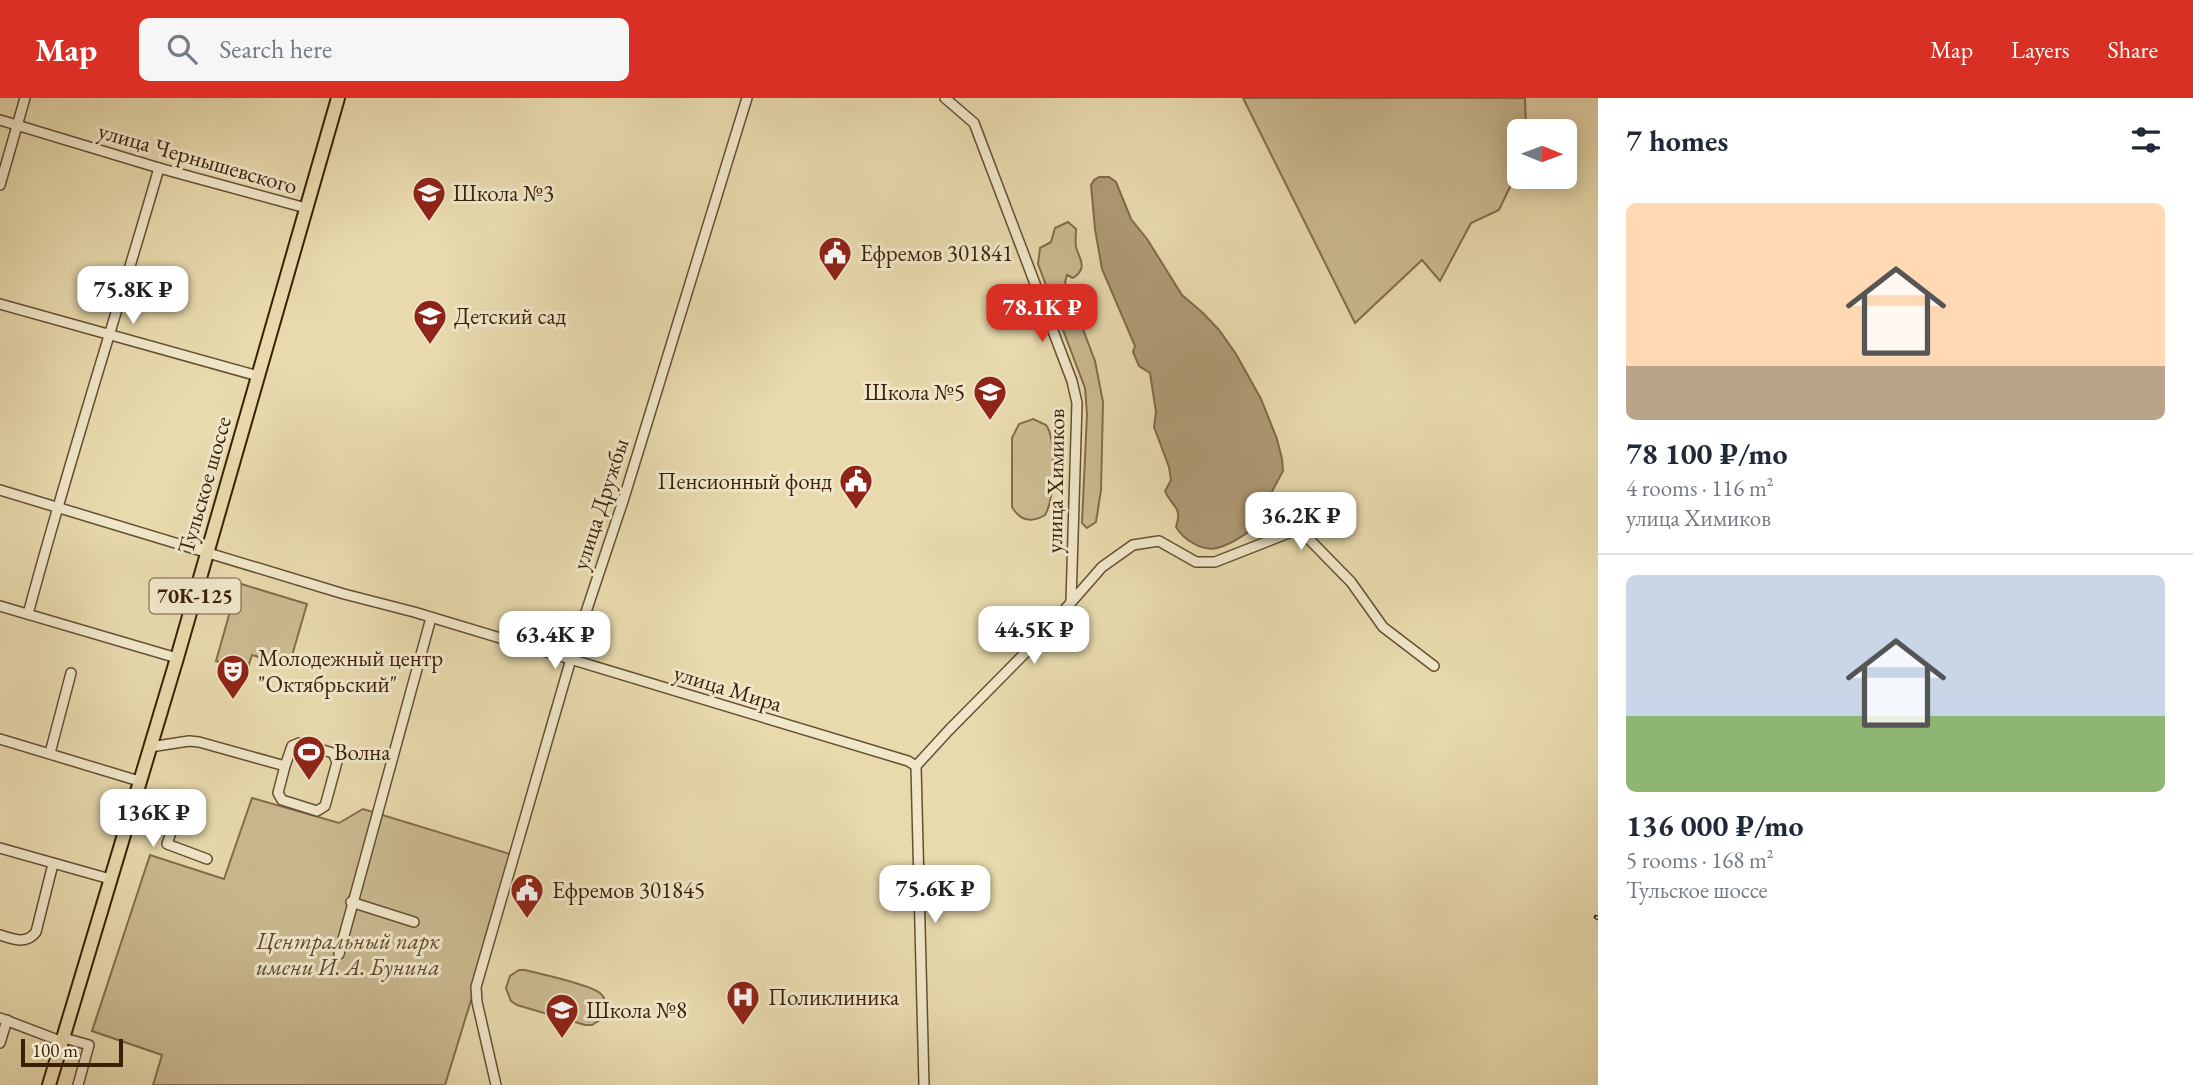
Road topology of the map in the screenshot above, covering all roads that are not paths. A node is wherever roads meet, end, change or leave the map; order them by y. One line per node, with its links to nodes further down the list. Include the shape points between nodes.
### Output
1 (25, 98): 6 (street)
2 (338, 98): 9 (main road, Тульское шоссе / 70К-125)
3 (747, 98): 21 (street, улица Дружбы)
4 (945, 98): 16 (street, улица Химиков, via 974,123 1072,381 1077,403)
5 (0, 120): 6 (street, улица Чернышевского)
6 (17, 125): 7 (street, улица Чернышевского); 8 (street)
7 (159, 168): 9 (street, улица Чернышевского); 11 (street)
8 (0, 185)
9 (306, 208): 12 (main road, Тульское шоссе / 70К-125)
10 (0, 304): 11 (street)
11 (110, 336): 12 (street); 14 (street)
12 (258, 376): 15 (main road, Тульское шоссе / 70К-125)
13 (0, 490): 14 (street, улица Мира)
14 (57, 508): 15 (street, улица Мира); 18 (street)
15 (207, 552): 19 (street, улица Мира); 20 (main road, Тульское шоссе / 70К-125)
16 (1071, 602): 22 (street, via 1102,567 1133,545 1158,541 1196,562 1214,562 1299,529 1351,582 1383,627); 28 (street)
17 (0, 606): 18 (street)
18 (28, 614): 20 (street)
19 (432, 618): 21 (street, улица Мира); 35 (street)
20 (177, 658): 25 (main road, Тульское шоссе / 70К-125)
21 (571, 661): 28 (street, улица Мира); 44 (street, улица Дружбы, via 476,987)
22 (1434, 666)
23 (71, 673): 26 (street)
24 (0, 739): 26 (street)
25 (150, 747): 27 (street, via 199,742); 29 (main road, Тульское шоссе / 70К-125)
26 (50, 753): 29 (street)
27 (285, 766): 27 (street, via 292,746 299,743 333,753 337,761 326,806 317,811 282,800 278,793)
28 (916, 766): 45 (street)
29 (139, 781): 30 (main road, Тульское шоссе / 70К-125)
30 (133, 801): 32 (street, via 177,815 167,845); 34 (main road, Тульское шоссе / 70К-125)
31 (0, 848): 33 (street)
32 (207, 859)
33 (53, 864): 34 (street); 37 (street, via 36,932 27,940)
34 (110, 879): 40 (main road, Тульское шоссе / 70К-125)
35 (351, 902): 36 (street); 38 (street)
36 (414, 922)
37 (0, 935)
38 (339, 954)
39 (3, 1019): 40 (street); 41 (street)
40 (63, 1040): 42 (main road, Тульское шоссе / 70К-125); 43 (street, via 89,1045)
41 (0, 1043)
42 (49, 1085)
43 (78, 1085)
44 (496, 1085)
45 (924, 1085)

